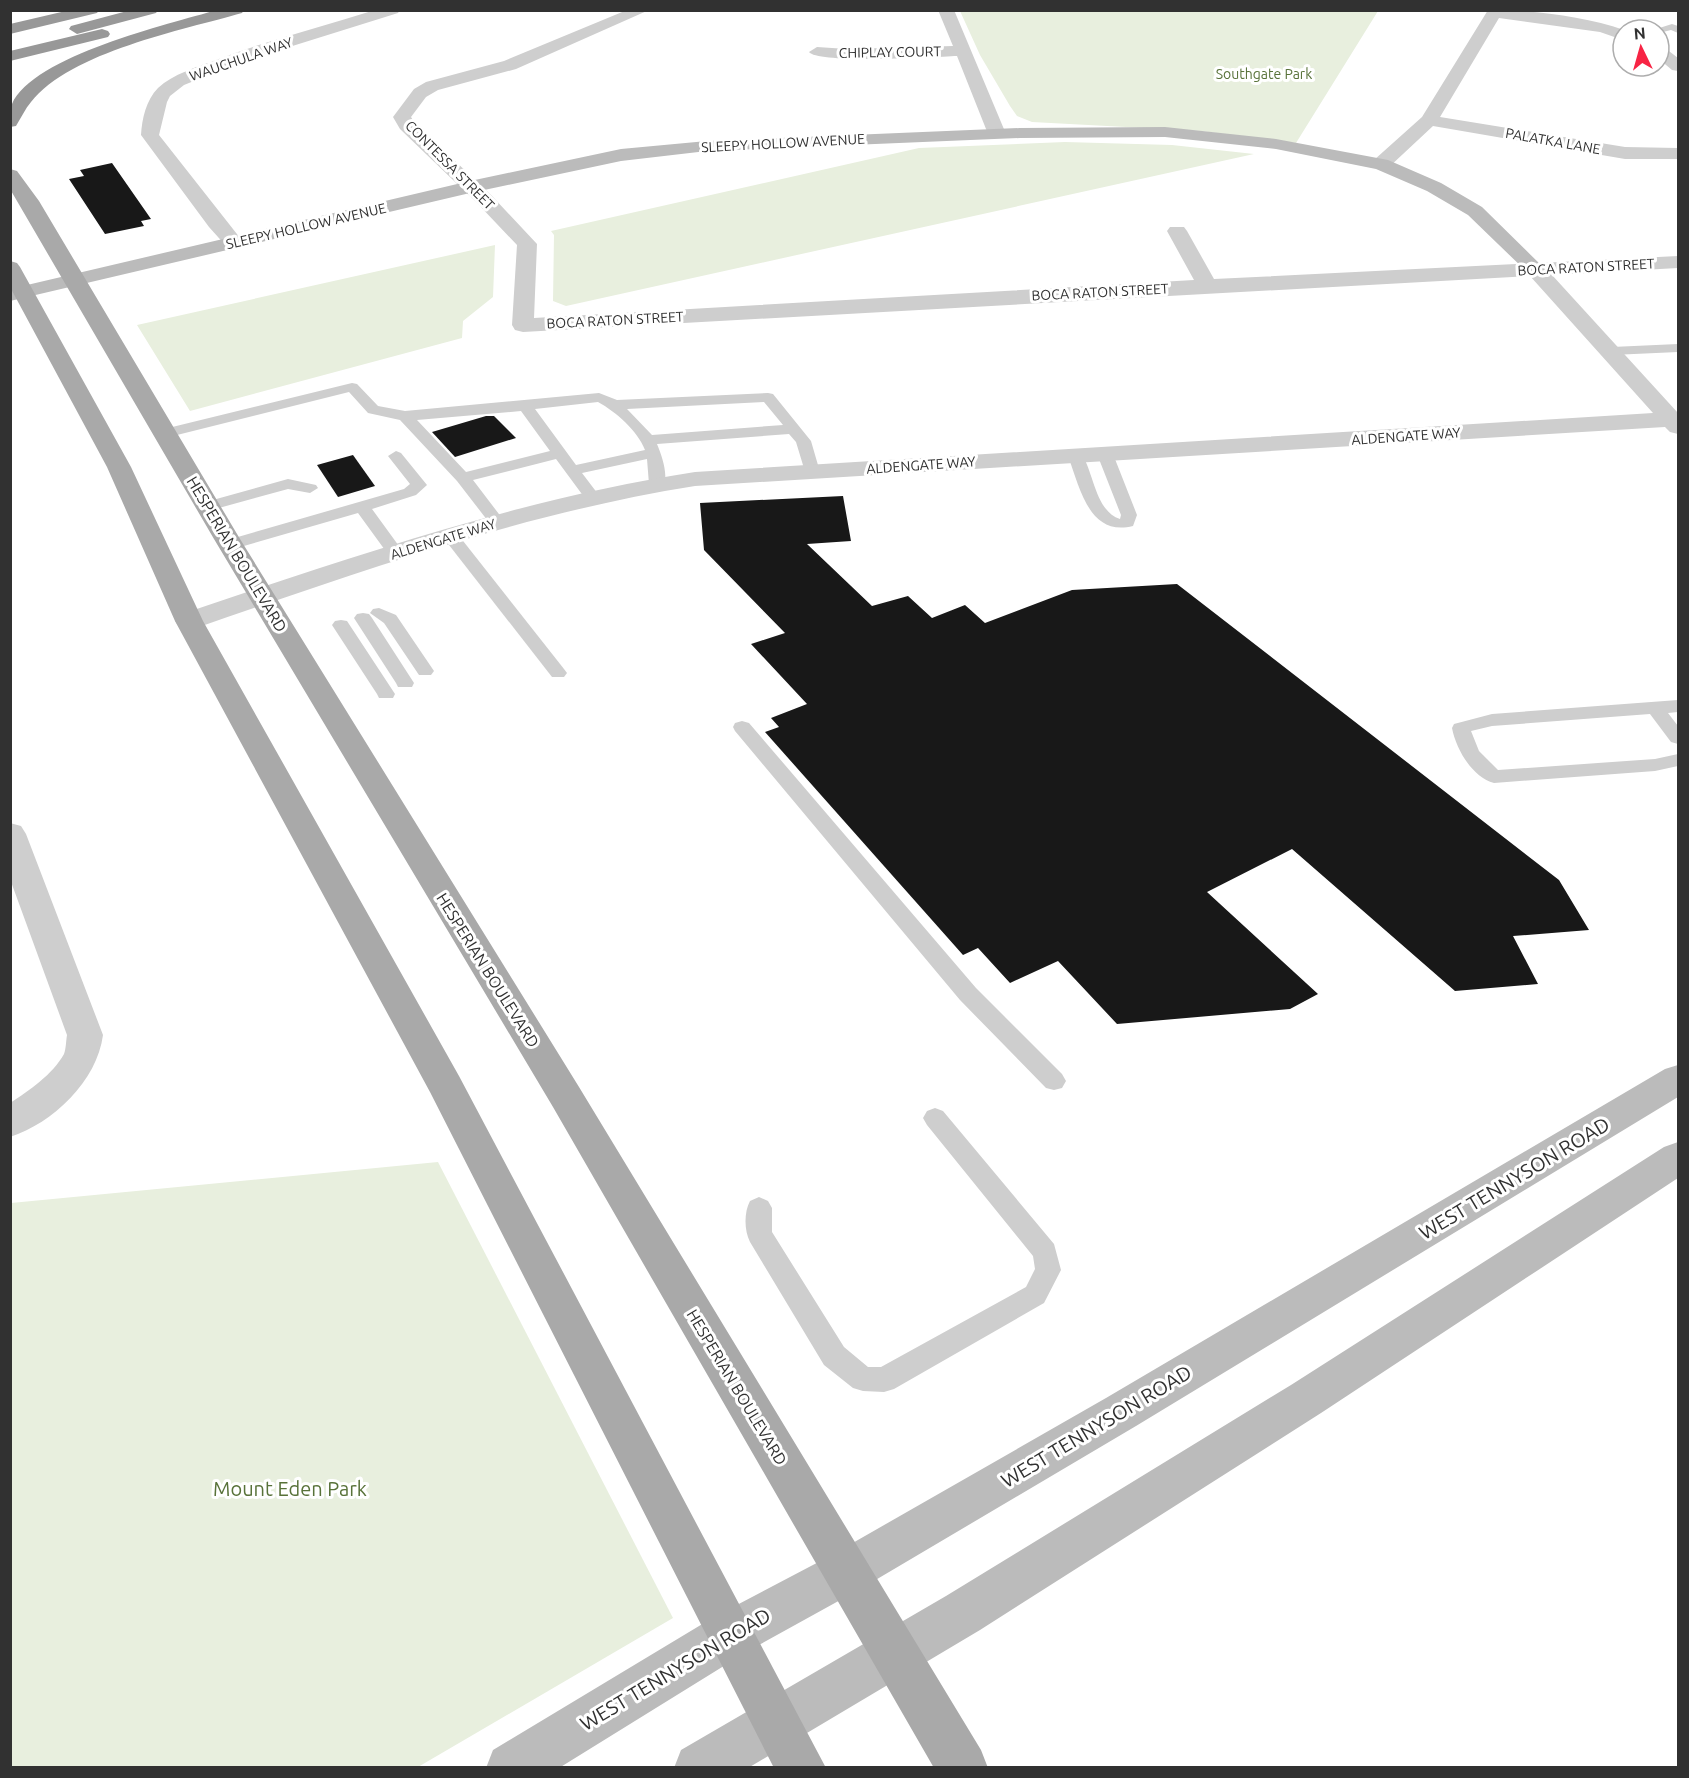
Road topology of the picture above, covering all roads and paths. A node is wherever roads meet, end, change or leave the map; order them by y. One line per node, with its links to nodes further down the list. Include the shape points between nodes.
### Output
1 (38, 10): 10 (highway)
2 (92, 10): 11 (highway)
3 (151, 10): 13 (highway)
4 (195, 10): 16 (highway)
5 (237, 10): 17 (highway, via 101,50 51,75)
6 (393, 10): 27 (street, WAUCHULA WAY, via 204,69 164,92 150,122 150,135)
7 (642, 10): 25 (street, CONTESSA STREET, via 510,65 446,81 420,93 402,117 406,125)
8 (946, 10): 14 (street)
9 (1496, 12): 12 (street); 19 (street)
10 (10, 16)
11 (10, 29)
12 (1611, 30)
13 (10, 44)
14 (963, 51): 15 (street, CHIPLAY COURT); 21 (street)
15 (817, 52)
16 (10, 56)
17 (29, 93): 18 (highway); 20 (highway, via 16,107)
18 (10, 100)
19 (1428, 120): 22 (street, PALATKA LANE, via 1625,153); 23 (street)
20 (10, 122)
21 (997, 134): 23 (street, SLEEPY HOLLOW AVENUE, via 1165,132 1276,144); 25 (street, SLEEPY HOLLOW AVENUE, via 696,147 621,155)
22 (1678, 154)
23 (1381, 164): 30 (street, SLEEPY HOLLOW AVENUE, via 1434,187 1475,211)
24 (10, 175): 31 (main road, HESPERIAN BOULEVARD)
25 (470, 187): 27 (street, SLEEPY HOLLOW AVENUE); 34 (street, CONTESSA STREET, via 526,244)
26 (1176, 231): 32 (street)
27 (234, 243): 31 (street, SLEEPY HOLLOW AVENUE)
28 (1678, 262): 30 (street, BOCA RATON STREET)
29 (10, 267): 33 (main road)
30 (1535, 269): 32 (street, BOCA RATON STREET); 36 (street)
31 (73, 279): 33 (street, SLEEPY HOLLOW AVENUE); 42 (main road, HESPERIAN BOULEVARD)
32 (1207, 286): 34 (street, BOCA RATON STREET)
33 (17, 293): 66 (main road, via 119,467)
34 (523, 325)
35 (1678, 348): 36 (lane)
36 (1612, 351): 40 (street)
37 (614, 405): 38 (lane, via 599,397); 41 (lane, via 768,396); 43 (lane, via 645,433)
38 (525, 406): 39 (lane); 44 (lane)
39 (405, 416): 42 (lane, via 373,410 352,387); 50 (lane)
40 (1675, 423): 45 (street, ALDENGATE WAY)
41 (793, 429): 43 (lane); 49 (lane, via 802,441)
42 (165, 434): 57 (main road, HESPERIAN BOULEVARD)
43 (650, 447): 48 (lane); 51 (lane, via 657,462)
44 (561, 453): 48 (lane); 50 (lane)
45 (1105, 454): 47 (street, ALDENGATE WAY); 47 (lane, via 1128,510 1129,520 1122,526 1103,518)
46 (396, 456): 58 (lane, via 419,485 410,492)
47 (1076, 456): 49 (street, ALDENGATE WAY)
48 (574, 470): 55 (lane)
49 (812, 472): 51 (street, ALDENGATE WAY)
50 (463, 478): 61 (lane)
51 (657, 484): 55 (street, ALDENGATE WAY)
52 (291, 488): 53 (lane); 54 (lane); 57 (lane)
53 (310, 488)
54 (276, 498)
55 (593, 498): 61 (street, ALDENGATE WAY)
56 (320, 502): 60 (lane)
57 (208, 506): 63 (main road, HESPERIAN BOULEVARD)
58 (362, 507): 60 (lane); 64 (lane)
59 (285, 512): 60 (lane)
60 (309, 514): 63 (lane)
61 (497, 522): 62 (street, ALDENGATE WAY)
62 (450, 536): 64 (street, ALDENGATE WAY); 69 (lane)
63 (230, 545): 65 (main road, HESPERIAN BOULEVARD)
64 (396, 553): 65 (street, ALDENGATE WAY)
65 (261, 596): 66 (street, ALDENGATE WAY); 84 (main road, HESPERIAN BOULEVARD, via 565,1096)
66 (189, 621): 85 (main road, via 451,1096)
67 (341, 625): 71 (lane)
68 (425, 671): 70 (lane, via 390,619 371,615)
69 (558, 672)
70 (405, 683)
71 (386, 694)
72 (1678, 706): 73 (lane)
73 (1655, 708): 75 (lane); 76 (lane, via 1484,720 1461,728 1475,761 1494,777 1655,765)
74 (742, 726): 79 (lane, via 968,994)
75 (1678, 738)
76 (1678, 759)
77 (10, 834): 81 (street, via 85,1035 82,1054 69,1074)
78 (1678, 1079): 84 (street, WEST TENNYSON ROAD)
79 (1054, 1081)
80 (935, 1118): 83 (lane, via 1045,1252 1048,1270 1035,1295 884,1380 863,1379 834,1356 759,1234)
81 (10, 1122)
82 (1678, 1158): 86 (street, via 1196,1468)
83 (759, 1208)
84 (846, 1572): 85 (street, WEST TENNYSON ROAD); 86 (main road, HESPERIAN BOULEVARD)
85 (731, 1634): 87 (main road); 88 (street, WEST TENNYSON ROAD)
86 (893, 1654): 87 (street); 91 (main road, HESPERIAN BOULEVARD)
87 (778, 1722): 89 (street); 90 (main road)
88 (511, 1767)
89 (699, 1767)
90 (801, 1767)
91 (963, 1767)

